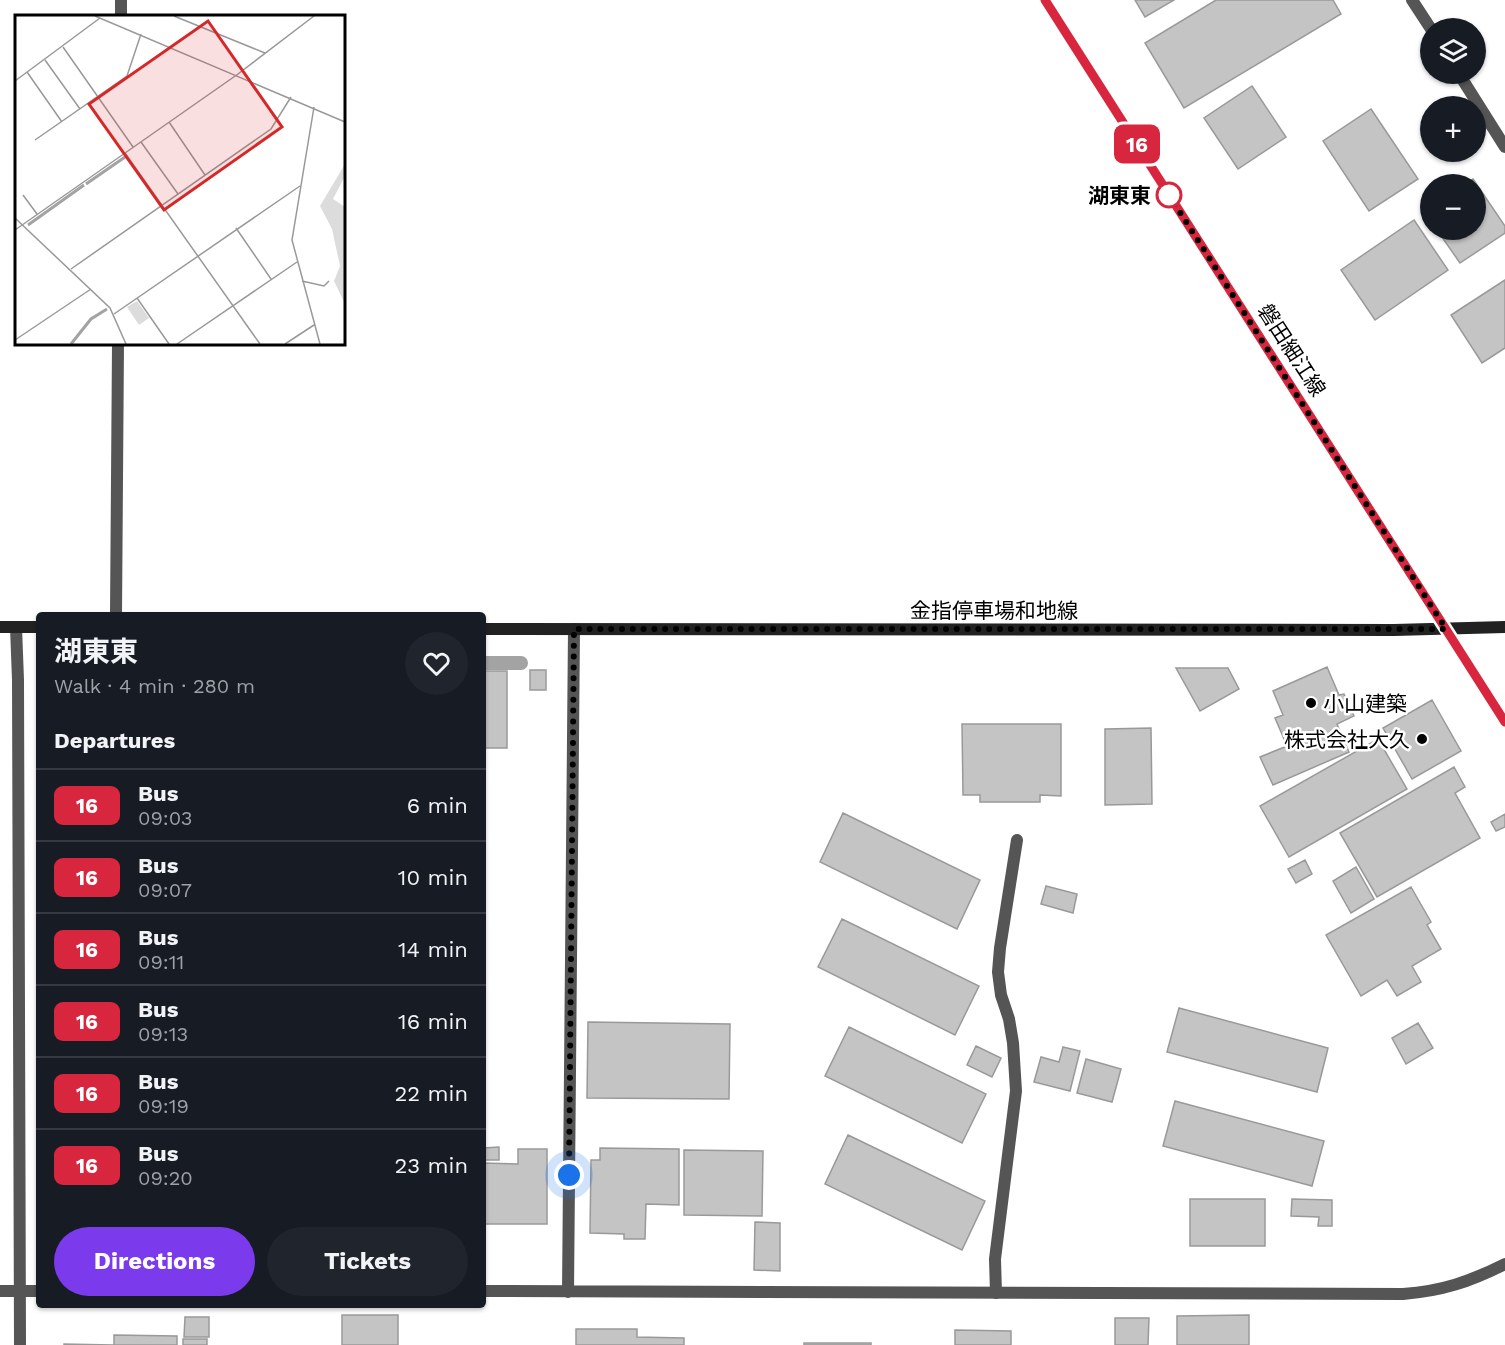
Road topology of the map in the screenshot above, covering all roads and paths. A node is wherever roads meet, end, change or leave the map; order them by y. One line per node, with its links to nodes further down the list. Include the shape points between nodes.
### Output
1 (1045, 0): 14 (main road, 磐田細江線)
2 (1413, 0): 3 (street)
3 (1424, 18)
4 (1465, 84): 5 (street)
5 (1505, 147)
6 (118, 345): 7 (street)
7 (116, 612)
8 (0, 627): 9 (main road)
9 (16, 627): 10 (main road); 19 (street)
10 (36, 627)
11 (1505, 627): 14 (main road, 金指停車場和地線)
12 (486, 629): 13 (main road, 金指停車場和地線)
13 (574, 629): 14 (main road, 金指停車場和地線); 22 (street)
14 (1446, 629): 15 (main road, 磐田細江線)
15 (1505, 722)
16 (1017, 840): 23 (street, via 998,972 1013,1043 1016,1091 995,1258)
17 (1505, 1264): 23 (street, via 1454,1286 1403,1294)
18 (0, 1291): 19 (street)
19 (20, 1291): 20 (street); 24 (street)
20 (36, 1291)
21 (486, 1292): 22 (street)
22 (568, 1292): 23 (street)
23 (996, 1293)
24 (20, 1345)

